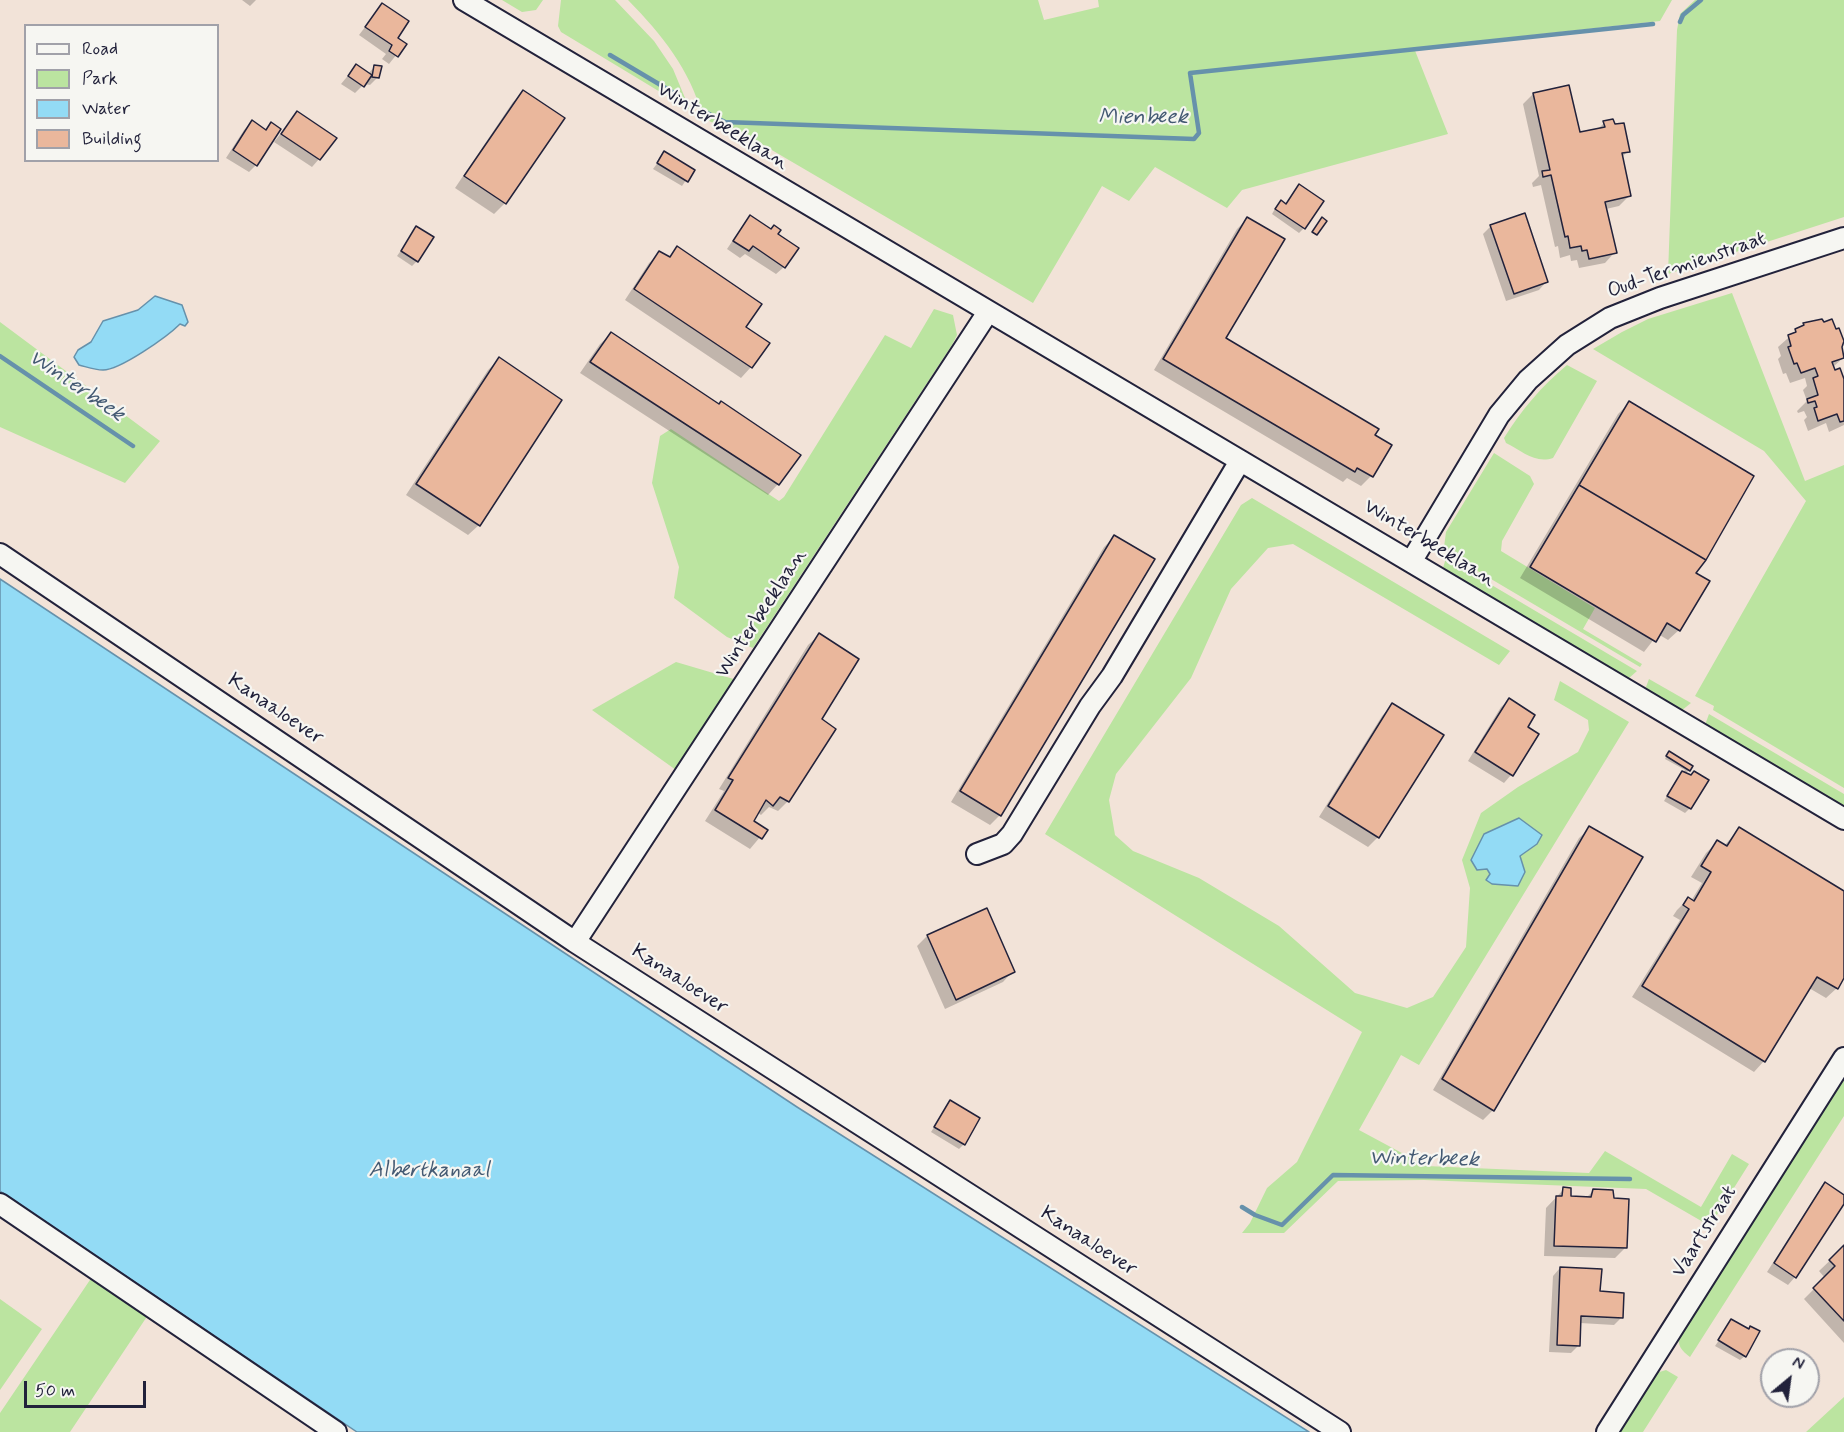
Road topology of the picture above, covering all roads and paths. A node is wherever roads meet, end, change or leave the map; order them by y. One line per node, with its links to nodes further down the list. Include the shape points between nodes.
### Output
1 (464, 0): 3 (street, Winterbeeklaan)
2 (1844, 238): 6 (street, Oud-Termienstraat, via 1650,302 1610,318 1567,345 1528,380 1499,415)
3 (988, 312): 4 (street, Winterbeeklaan); 9 (street, Winterbeeklaan)
4 (1240, 461): 6 (street, Winterbeeklaan); 8 (street, via 1012,834 1003,844)
5 (0, 554): 9 (street, Kanaaloever)
6 (1411, 562): 7 (street, Winterbeeklaan)
7 (1844, 819)
8 (977, 854)
9 (575, 942): 13 (street, Kanaaloever)
10 (1844, 1058): 14 (street, Vaartstraat)
11 (0, 1203): 12 (street)
12 (336, 1432)
13 (1340, 1432)
14 (1608, 1432)

